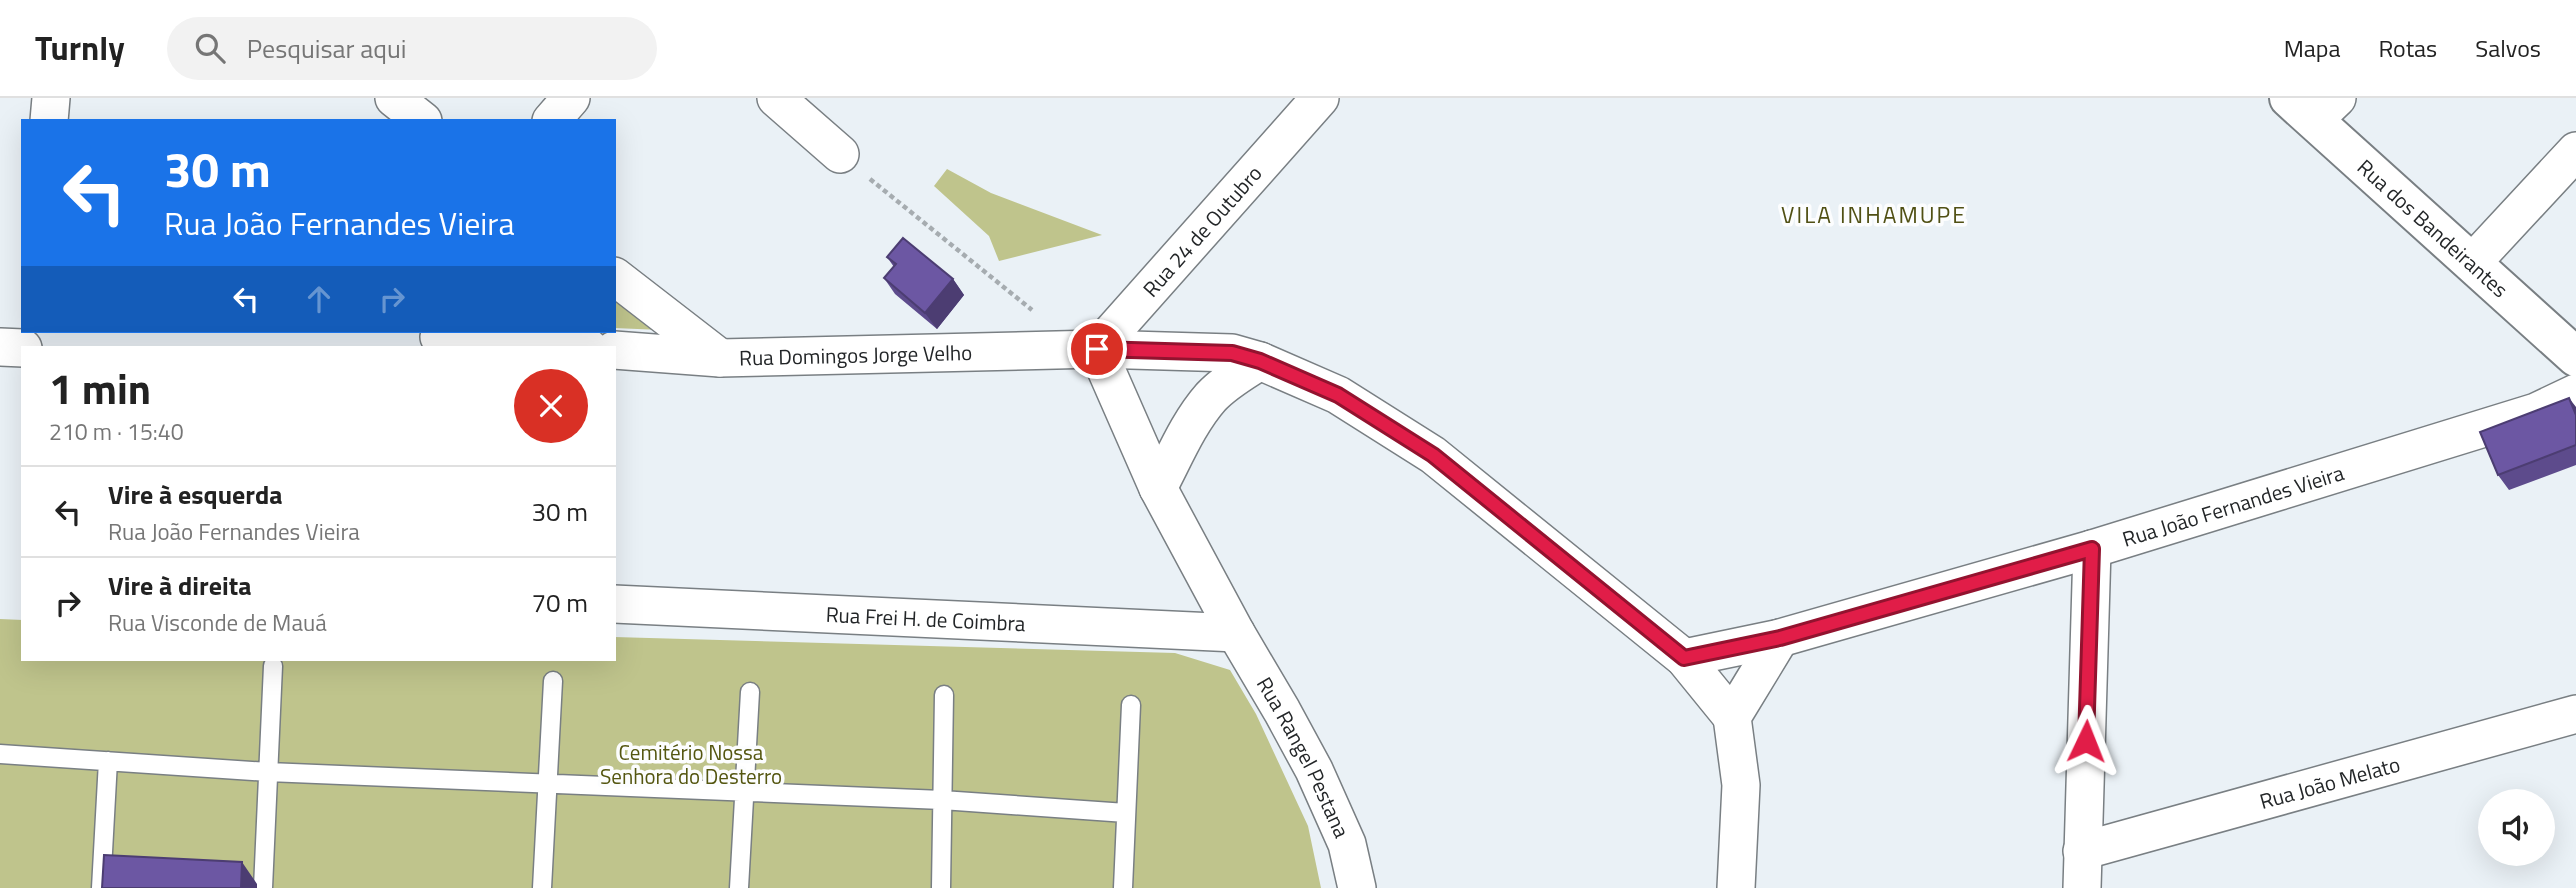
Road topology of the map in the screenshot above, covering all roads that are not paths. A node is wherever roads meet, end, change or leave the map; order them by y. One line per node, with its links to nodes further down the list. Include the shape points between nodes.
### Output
1 (51, 98): 7 (street)
2 (394, 98): 8 (street)
3 (571, 98): 9 (street)
4 (776, 98): 11 (street)
5 (1320, 98): 19 (street, Rua 24 de Outubro)
6 (2314, 105): 12 (street, Rua dos Bandeirantes)
7 (49, 119)
8 (420, 119)
9 (553, 119)
10 (2576, 151): 12 (street)
11 (840, 155)
12 (2472, 263): 20 (street, Rua dos Bandeirantes)
13 (616, 277): 21 (street)
14 (439, 339): 15 (street)
15 (556, 346)
16 (0, 347): 17 (street)
17 (21, 348)
18 (616, 350): 21 (street, Rua Domingos Jorge Velho)
19 (1089, 350): 21 (street, Rua Domingos Jorge Velho); 22 (street, Rua Domingos Jorge Velho, via 1232,353); 24 (street)
20 (2576, 357)
21 (720, 358)
22 (1260, 361): 24 (street, via 1211,398); 29 (street, Rua Domingos Jorge Velho, via 1338,395 1433,455)
23 (2576, 393): 25 (street, Rua João Fernandes Vieira, via 2536,412)
24 (1158, 488): 27 (street)
25 (2092, 549): 28 (street, Rua João Fernandes Vieira); 44 (street)
26 (616, 604): 27 (street, Rua Frei H. de Coimbra)
27 (1236, 633): 51 (street, Rua Rangel Pestana, via 1314,769 1347,844)
28 (1780, 638): 29 (street, Rua João Fernandes Vieira); 36 (street)
29 (1684, 658): 36 (street, Rua Domingos Jorge Velho)
30 (273, 666): 39 (lane)
31 (553, 681): 40 (lane)
32 (750, 692): 41 (lane)
33 (944, 695): 42 (lane)
34 (1130, 705): 43 (lane)
35 (2576, 714): 44 (street, Rua João Melato)
36 (1732, 717): 52 (street, via 1741,785)
37 (0, 754): 38 (lane)
38 (108, 761): 39 (lane); 45 (lane)
39 (268, 772): 40 (lane); 46 (lane)
40 (548, 783): 41 (lane); 47 (lane)
41 (744, 791): 42 (lane); 48 (lane)
42 (942, 800): 43 (lane); 49 (lane)
43 (1126, 813): 50 (lane)
44 (2082, 851): 53 (street)
45 (102, 888)
46 (262, 888)
47 (542, 888)
48 (739, 888)
49 (941, 888)
50 (1124, 888)
51 (1357, 888)
52 (1736, 888)
53 (2082, 888)

